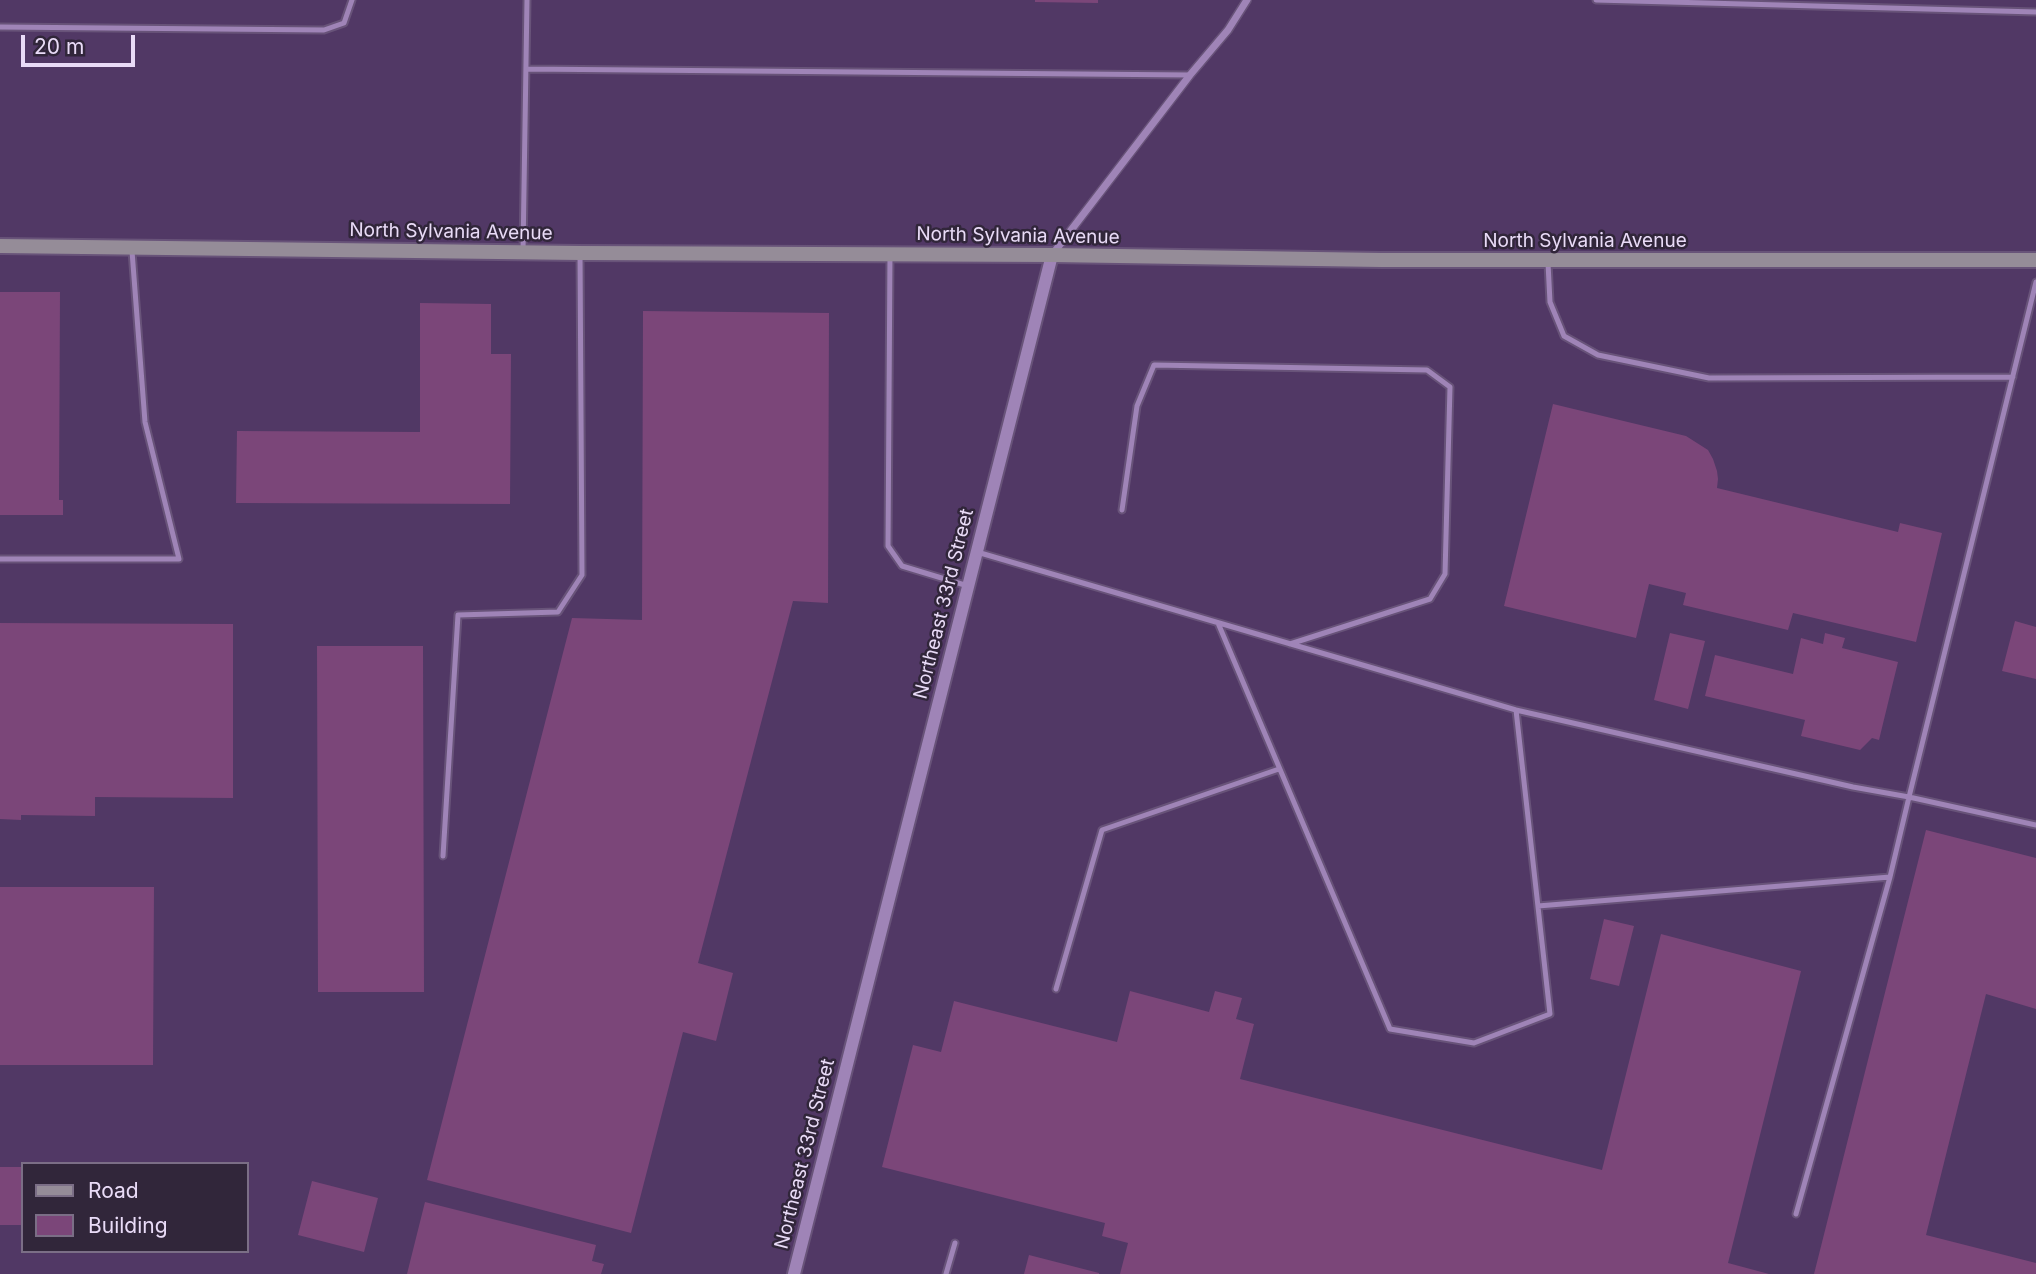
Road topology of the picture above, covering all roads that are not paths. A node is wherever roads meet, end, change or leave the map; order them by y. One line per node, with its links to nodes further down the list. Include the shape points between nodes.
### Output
1 (352, 0): 6 (lane, via 344,23 324,30)
2 (527, 0): 7 (lane)
3 (1247, 0): 8 (street, Northeast 33rd Street)
4 (1596, 0): 5 (lane)
5 (2036, 12)
6 (0, 27)
7 (526, 69): 8 (lane); 11 (lane)
8 (1190, 75): 14 (street, Northeast 33rd Street)
9 (0, 246): 10 (main road, North Sylvania Avenue)
10 (132, 247): 11 (main road, North Sylvania Avenue); 21 (lane, via 145,422 179,559)
11 (523, 252): 12 (main road, North Sylvania Avenue)
12 (580, 253): 13 (main road, North Sylvania Avenue); 29 (lane, via 582,575 558,612 458,615)
13 (891, 254): 14 (main road, North Sylvania Avenue); 22 (lane, via 888,546 902,566)
14 (1052, 256): 15 (main road, North Sylvania Avenue); 20 (street, Northeast 33rd Street)
15 (1548, 260): 16 (main road, North Sylvania Avenue); 18 (lane, via 1550,302 1564,336 1598,355 1709,379)
16 (2036, 260)
17 (2036, 282): 18 (lane)
18 (2013, 377): 27 (lane)
19 (1122, 510): 24 (lane, via 1137,405 1154,365 1427,370 1450,387 1445,574 1430,599)
20 (977, 552): 22 (street, Northeast 33rd Street); 23 (lane)
21 (0, 559)
22 (968, 586): 35 (street, Northeast 33rd Street)
23 (1217, 623): 24 (lane); 26 (lane)
24 (1290, 644): 25 (lane)
25 (1516, 710): 27 (lane); 31 (lane)
26 (1279, 769): 31 (lane, via 1390,1030 1474,1043 1550,1014); 32 (lane, via 1102,830)
27 (1909, 797): 28 (lane); 30 (lane)
28 (2036, 825)
29 (443, 856)
30 (1890, 877): 31 (lane); 33 (lane)
31 (1538, 906)
32 (1056, 989)
33 (1796, 1214)
34 (955, 1243): 36 (lane)
35 (794, 1274)
36 (946, 1274)

